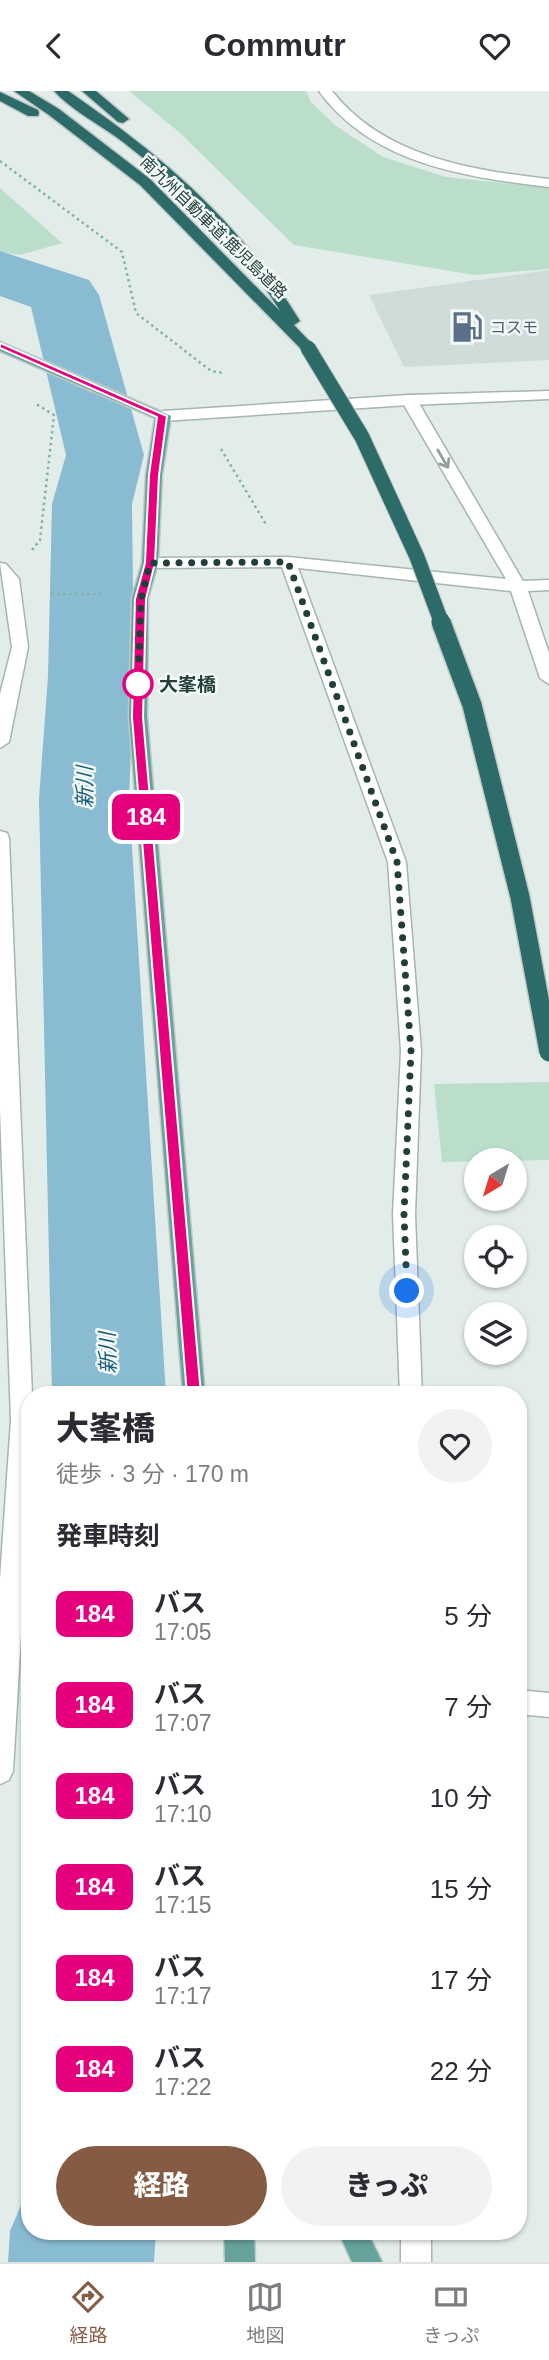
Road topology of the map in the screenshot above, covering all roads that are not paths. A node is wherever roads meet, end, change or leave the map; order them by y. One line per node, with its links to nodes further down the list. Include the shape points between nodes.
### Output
1 (20, 91): 6 (highway, 南九州自動車道;鹿児島道路)
2 (60, 91): 7 (highway, 南九州自動車道;鹿児島道路)
3 (88, 91): 7 (highway, via 157,150)
4 (325, 91): 8 (street, via 347,120 396,148 471,173)
5 (0, 96): 6 (highway, via 51,122)
6 (145, 182): 9 (highway, 南九州自動車道;鹿児島道路)
7 (180, 183): 9 (highway, 南九州自動車道;鹿児島道路, via 219,220 274,285)
8 (549, 183)
9 (308, 348): 22 (highway, 南九州自動車道;鹿児島道路, bridge, via 367,449 417,557 472,705 520,897)
10 (7, 349): 13 (main road)
11 (549, 395): 12 (street)
12 (409, 400): 13 (street); 18 (street, one-way to 18)
13 (163, 416): 15 (main road, via 154,475)
14 (288, 562): 15 (street); 18 (street); 24 (street, via 397,862 411,1051 404,1214)
15 (150, 563): 23 (main road, via 141,599 138,717)
16 (8, 580): 20 (street, via 20,647)
17 (549, 585): 18 (street)
18 (518, 586): 19 (street)
19 (549, 678)
20 (0, 743)
21 (0, 838): 25 (street)
22 (549, 1052)
23 (193, 1386)
24 (411, 1386)
25 (21, 1394)
26 (21, 1436): 29 (street)
27 (527, 1703): 28 (street)
28 (549, 1705)
29 (0, 1770)
30 (239, 2240): 33 (main road)
31 (357, 2240): 34 (main road)
32 (416, 2240): 35 (street)
33 (240, 2262)
34 (368, 2262)
35 (416, 2262)

